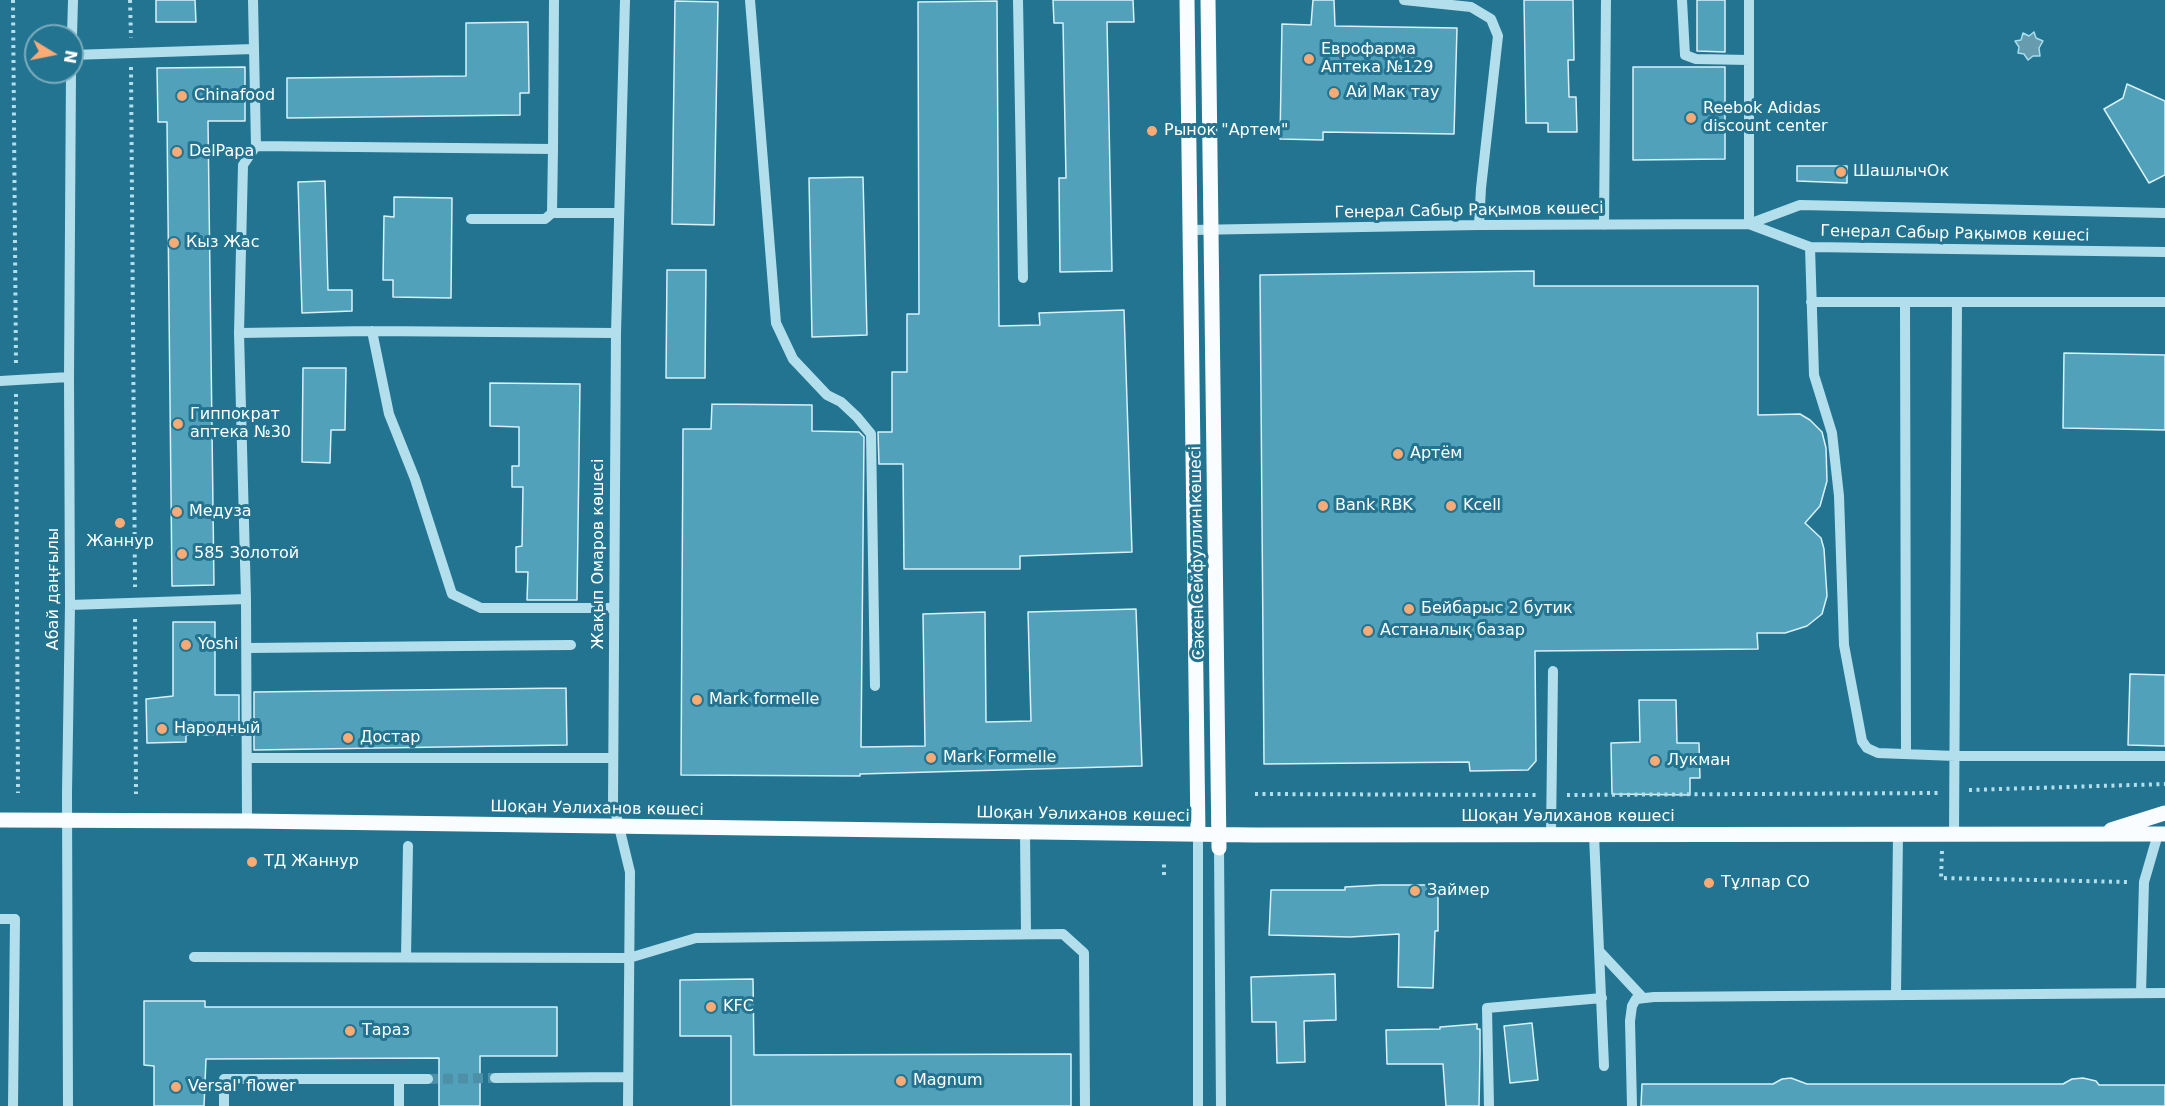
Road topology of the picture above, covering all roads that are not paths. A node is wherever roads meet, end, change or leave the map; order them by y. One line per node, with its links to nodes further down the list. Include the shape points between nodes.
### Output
1 (73, 0): 14 (street)
2 (253, 0): 15 (street)
3 (554, 0): 20 (street)
4 (625, 0): 22 (street, Жақып Омаров көшесі)
5 (750, 0): 48 (street, via 777,323 793,359 871,434)
6 (1018, 0): 32 (street)
7 (1187, 0): 28 (main road, Сәкен Сейфуллин көшесі)
8 (1208, 0): 29 (main road, Сәкен Сейфуллин көшесі)
9 (1404, 0): 13 (street)
10 (1606, 0): 27 (street)
11 (1682, 0): 17 (street, via 1685,55 1696,59)
12 (1749, 0): 17 (street)
13 (1454, 3): 26 (street, via 1472,7 1491,19 1498,36)
14 (72, 24)
15 (253, 49): 16 (street); 19 (street)
16 (84, 55)
17 (1749, 60): 25 (street)
18 (71, 84): 40 (street, Абай даңғылы)
19 (256, 146): 20 (street); 38 (street, via 243,165)
20 (553, 149): 21 (street)
21 (552, 213): 22 (street); 24 (street, via 545,219)
22 (619, 213): 39 (street, Жақып Омаров көшесі)
23 (2165, 213): 25 (street, Генерал Сабыр Рақымов көшесі, via 1800,205)
24 (471, 219)
25 (1749, 224): 27 (street, Генерал Сабыр Рақымов көшесі); 30 (street, Генерал Сабыр Рақымов көшесі)
26 (1479, 225): 27 (street, Генерал Сабыр Рақымов көшесі); 29 (street, Генерал Сабыр Рақымов көшесі)
27 (1604, 225)
28 (1190, 230): 29 (street, Генерал Сабыр Рақымов көшесі); 60 (main road, Сәкен Сейфуллин көшесі)
29 (1212, 230): 67 (main road, Сәкен Сейфуллин көшесі)
30 (1810, 246): 31 (street, Генерал Сабыр Рақымов көшесі); 36 (street)
31 (2165, 252)
32 (1023, 278)
33 (1905, 302): 34 (street); 36 (street); 49 (street)
34 (1957, 302): 35 (street); 50 (street)
35 (2165, 302)
36 (1811, 303): 49 (street, via 1814,375 1832,433 1839,496 1844,645 1862,741 1878,753)
37 (372, 331): 38 (street); 39 (street); 44 (street, via 389,414 415,479 452,594 481,608)
38 (238, 333): 42 (street)
39 (616, 333): 44 (street, Жақып Омаров көшесі)
40 (69, 377): 41 (street); 43 (street, Абай даңғылы)
41 (0, 381)
42 (246, 599): 43 (street); 46 (street)
43 (70, 605): 56 (street, Абай даңғылы)
44 (613, 608): 53 (street, Жақып Омаров көшесі)
45 (571, 645): 46 (street)
46 (247, 648): 52 (street)
47 (1553, 671): 62 (street)
48 (876, 686)
49 (1906, 754): 50 (street)
50 (1955, 756): 51 (street); 65 (street)
51 (2165, 756)
52 (247, 758): 53 (street); 57 (street)
53 (613, 758): 58 (street, Жақып Омаров көшесі, via 612,802)
54 (2165, 813): 66 (main road)
55 (0, 820): 56 (main road, Шоқан Уәлиханов көшесі)
56 (67, 820): 57 (main road, Шоқан Уәлиханов көшесі); 86 (street, Абай даңғылы)
57 (247, 821): 58 (main road, Шоқан Уәлиханов көшесі)
58 (618, 828): 59 (main road, Шоқан Уәлиханов көшесі); 74 (street, Жақып Омаров көшесі, via 630,872)
59 (1025, 832): 60 (main road, Шоқан Уәлиханов көшесі); 70 (street)
60 (1198, 834): 67 (main road, Шоқан Уәлиханов көшесі); 91 (street, Сәкен Сейфуллин көшесі)
61 (2162, 834): 66 (main road, Шоқан Уәлиханов көшесі); 75 (street, via 2144,882)
62 (1551, 835): 63 (main road, Шоқан Уәлиханов көшесі); 67 (main road, Шоқан Уәлиханов көшесі)
63 (1594, 835): 64 (main road, Шоқан Уәлиханов көшесі); 71 (street)
64 (1898, 835): 65 (main road, Шоқан Уәлиханов көшесі); 77 (street)
65 (1954, 835): 66 (main road, Шоқан Уәлиханов көшесі)
66 (2097, 835)
67 (1219, 841): 92 (street, Сәкен Сейфуллин көшесі)
68 (408, 846): 73 (street)
69 (0, 919): 85 (street, via 15,919)
70 (1026, 934): 74 (street, via 696,938); 90 (street, via 1063,934 1084,953)
71 (1600, 952): 78 (street); 79 (street)
72 (194, 957): 73 (street)
73 (406, 957): 74 (street)
74 (628, 958): 81 (street, Жақып Омаров көшесі)
75 (2141, 993): 76 (street); 77 (street)
76 (2165, 993)
77 (1896, 995): 79 (street)
78 (1602, 998): 80 (street); 93 (street, via 1487,1008)
79 (1643, 998): 94 (street, via 1636,999 1632,1006 1630,1021)
80 (1604, 1066)
81 (627, 1077): 82 (street); 89 (street, Жақып Омаров көшесі)
82 (495, 1078)
83 (399, 1079): 84 (street); 87 (street, via 225,1078); 88 (street)
84 (428, 1079)
85 (13, 1106)
86 (68, 1106)
87 (224, 1106)
88 (399, 1106)
89 (628, 1106)
90 (1085, 1106)
91 (1198, 1106)
92 (1221, 1106)
93 (1489, 1106)
94 (1632, 1106)

